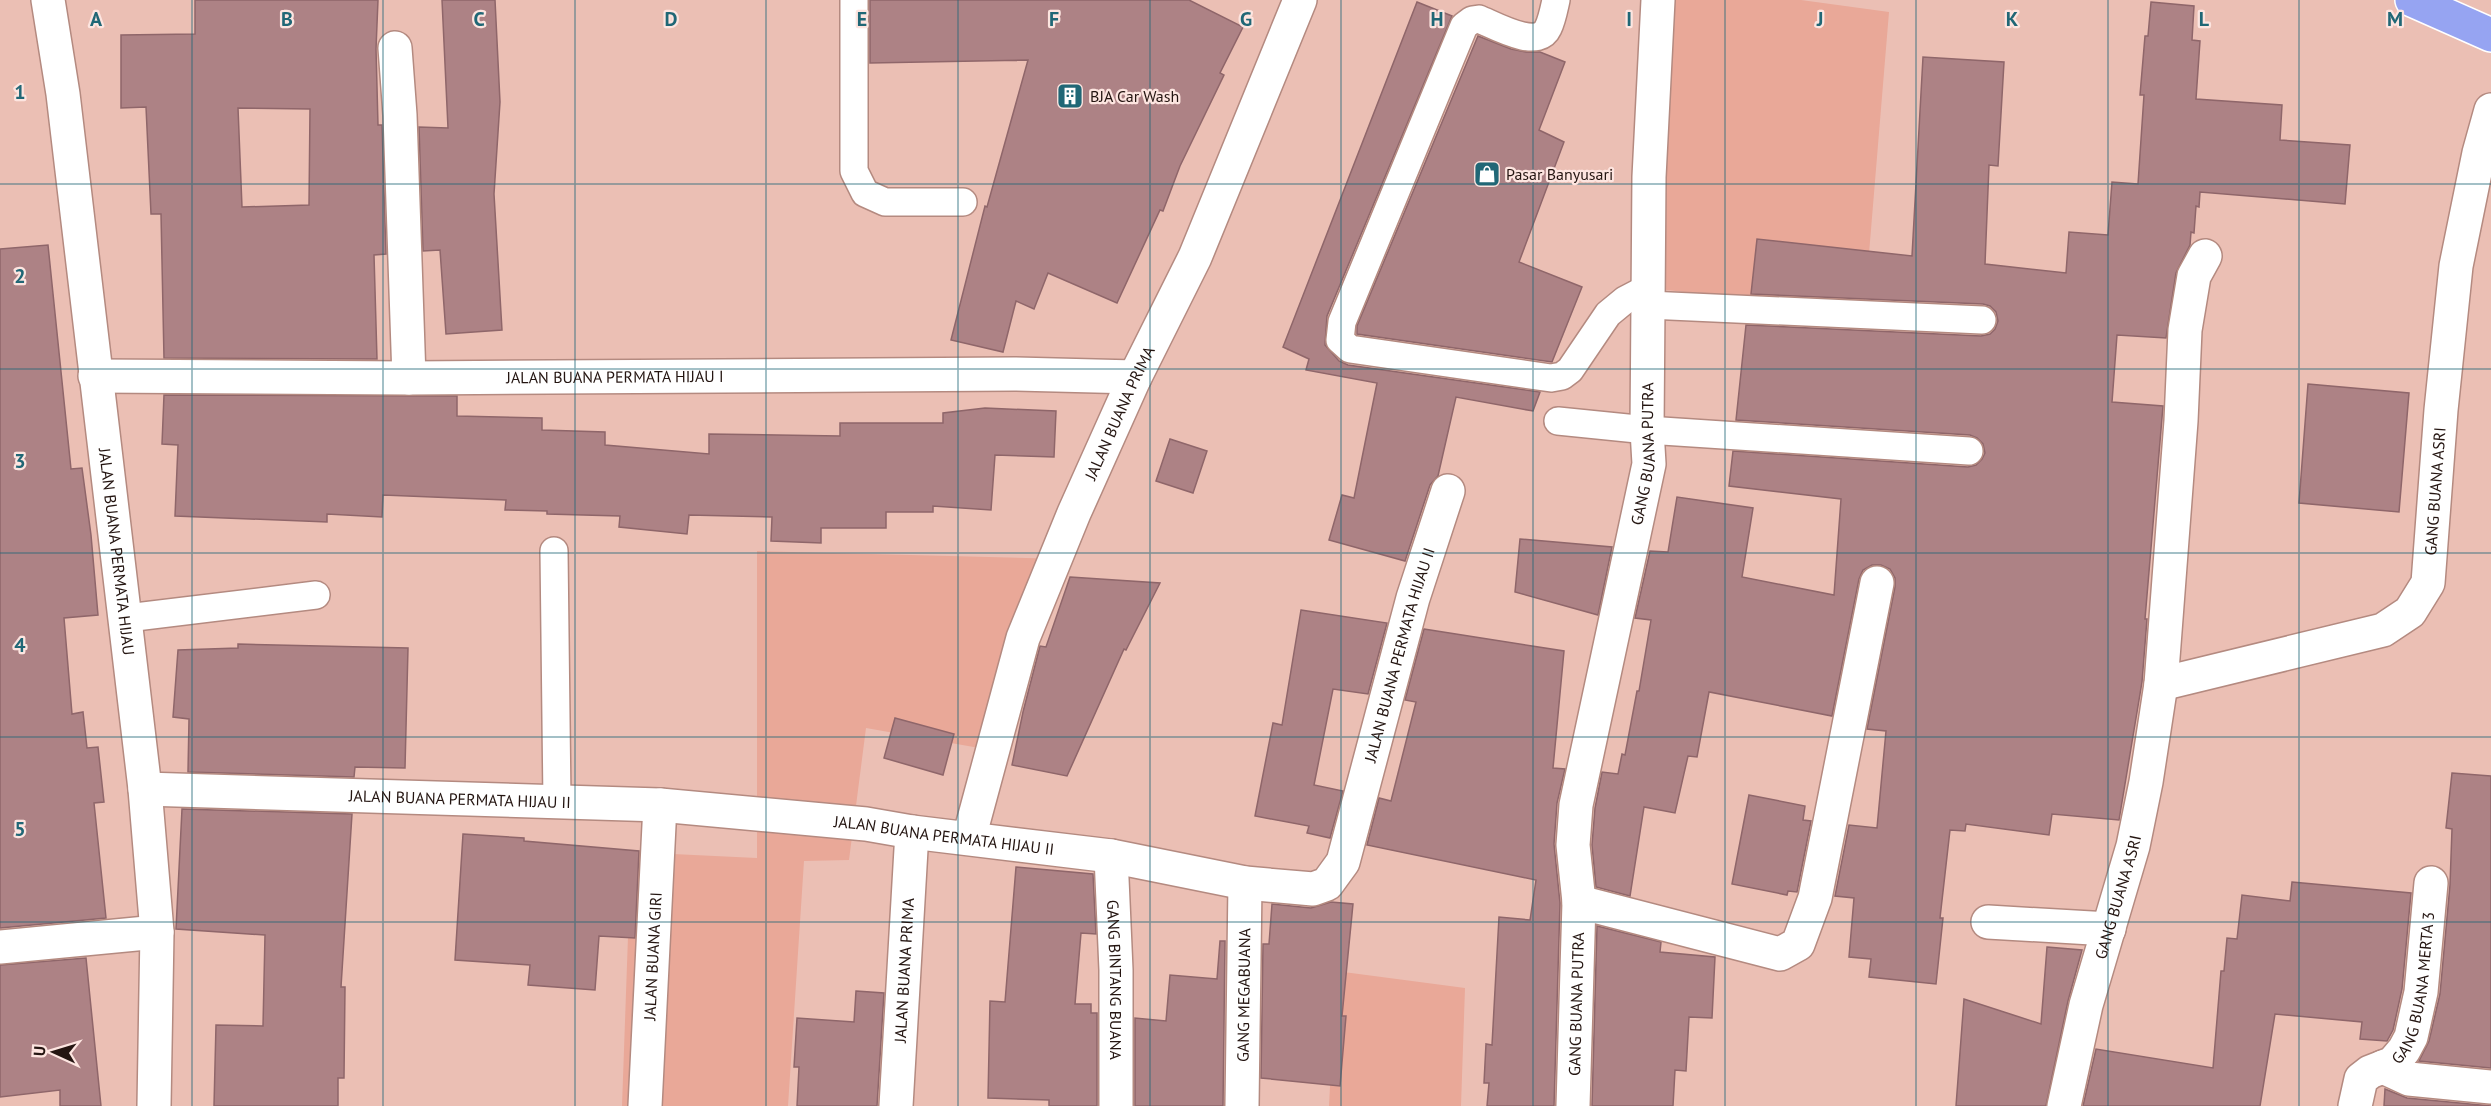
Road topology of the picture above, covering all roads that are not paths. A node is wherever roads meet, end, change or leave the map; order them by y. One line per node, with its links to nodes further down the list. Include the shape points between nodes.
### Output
1 (48, 0): 14 (street, JALAN BUANA PERMATA HIJAU, via 63,94)
2 (854, 0): 10 (lane, via 854,171 865,193 885,202)
3 (1300, 0): 15 (street, JALAN BUANA PRIMA, via 1195,257)
4 (1556, 0): 12 (lane, via 1548,29 1541,37 1531,39 1479,19 1464,26 1342,322 1340,340 1350,349 1551,378 1570,370 1608,314 1624,300)
5 (1658, 0): 12 (street, GANG BUANA PUTRA, via 1649,177)
6 (2412, 0): 7 (highway)
7 (2491, 35)
8 (395, 48): 16 (street)
9 (2491, 110): 25 (street, GANG BUANA ASRI, via 2456,266 2428,583 2409,612 2383,630)
10 (963, 202)
11 (2205, 256): 25 (street, GANG BUANA ASRI, via 2194,276 2185,330)
12 (1648, 297): 13 (lane); 18 (street, GANG BUANA PUTRA)
13 (1982, 320)
14 (95, 376): 16 (street, JALAN BUANA PERMATA HIJAU I); 24 (street, JALAN BUANA PERMATA HIJAU)
15 (1135, 377): 16 (street, JALAN BUANA PERMATA HIJAU I, via 1014,374); 30 (street, JALAN BUANA PRIMA, via 1023,638)
16 (409, 378)
17 (1558, 421): 18 (lane)
18 (1647, 430): 19 (lane); 34 (street, GANG BUANA PUTRA, via 1649,464 1643,498 1576,805 1573,845)
19 (1969, 451)
20 (1448, 491): 33 (street, JALAN BUANA PERMATA HIJAU II, via 1413,598 1343,862 1327,884 1313,889)
21 (554, 551): 27 (lane)
22 (1877, 584): 34 (street, via 1815,898 1798,944 1780,954)
23 (316, 595): 24 (lane)
24 (127, 618): 26 (street, JALAN BUANA PERMATA HIJAU)
25 (2161, 684): 36 (street, GANG BUANA ASRI, via 2133,846)
26 (145, 789): 27 (street, JALAN BUANA PERMATA HIJAU II); 37 (street, JALAN BUANA PERMATA HIJAU)
27 (557, 802): 28 (street, JALAN BUANA PERMATA HIJAU II)
28 (660, 805): 29 (street, JALAN BUANA PERMATA HIJAU II, via 866,824); 42 (street, JALAN BUANA GIRI)
29 (912, 832): 30 (street, JALAN BUANA PERMATA HIJAU II); 43 (street, JALAN BUANA PRIMA)
30 (969, 838): 31 (street, JALAN BUANA PERMATA HIJAU II)
31 (1111, 856): 33 (street, JALAN BUANA PERMATA HIJAU II); 44 (street, GANG BINTANG BUANA)
32 (2431, 882): 39 (street, GANG BUANA MERTA 3, via 2417,1015 2404,1050 2393,1063)
33 (1245, 883): 45 (street, GANG MEGABUANA)
34 (1579, 902): 46 (street, GANG BUANA PUTRA)
35 (1988, 922): 36 (street)
36 (2109, 929): 47 (street, GANG BUANA ASRI, via 2086,1005)
37 (157, 932): 38 (street); 41 (street, JALAN BUANA PERMATA HIJAU)
38 (0, 946)
39 (2383, 1067): 40 (street, via 2409,1079); 48 (street, GANG BUANA MERTA 3, via 2361,1079)
40 (2491, 1087)
41 (154, 1106)
42 (645, 1106)
43 (896, 1106)
44 (1116, 1106)
45 (1242, 1106)
46 (1573, 1106)
47 (2064, 1106)
48 (2355, 1106)

